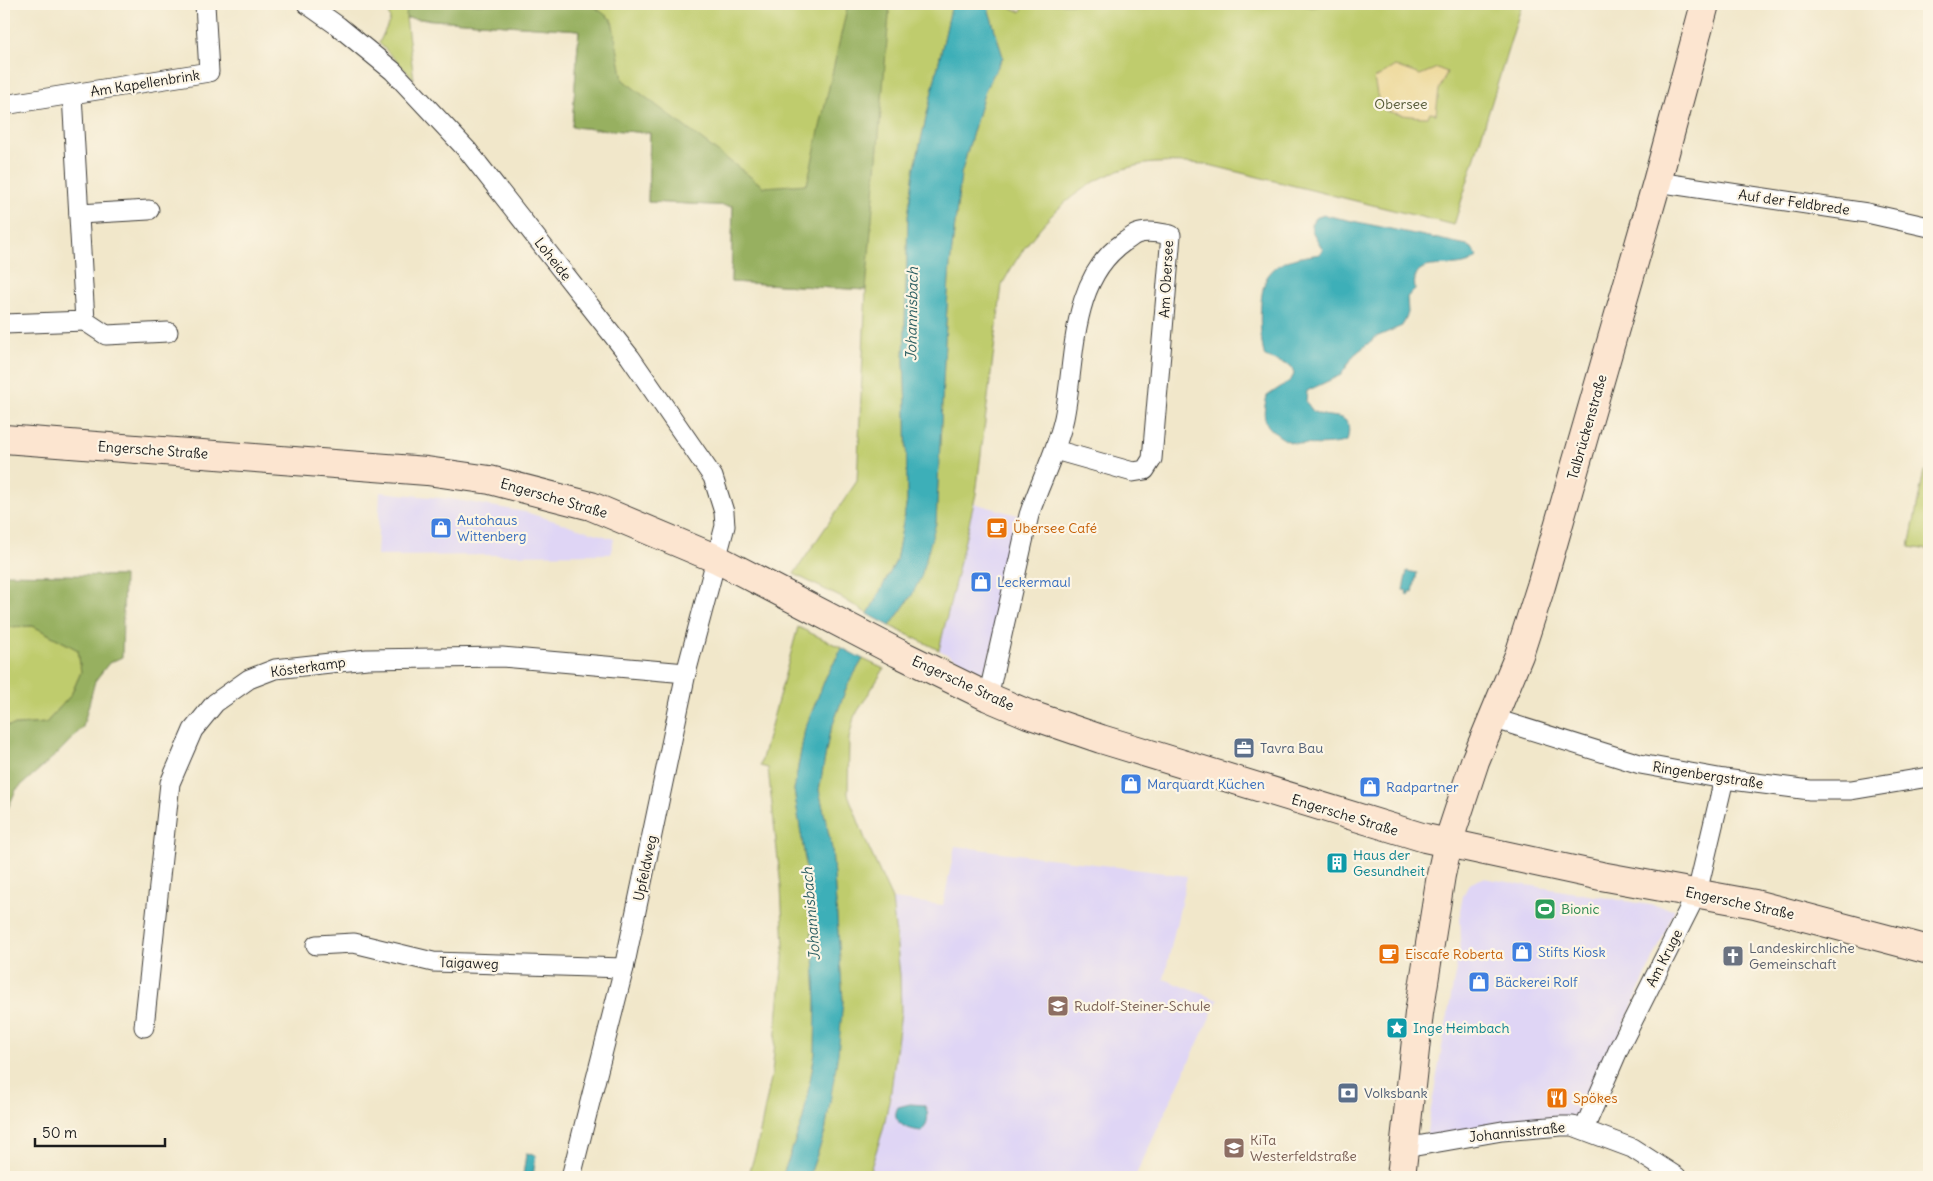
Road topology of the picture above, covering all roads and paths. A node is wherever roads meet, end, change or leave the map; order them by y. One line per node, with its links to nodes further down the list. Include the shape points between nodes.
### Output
1 (205, 4): 4 (street, Am Kapellenbrink, via 209,72)
2 (307, 4): 15 (street, Loheide, via 393,71 468,151 630,357 713,476 726,526)
3 (1705, 4): 6 (main road, Talbrückenstraße)
4 (72, 95): 5 (street, Am Kapellenbrink); 8 (street, Am Kapellenbrink)
5 (4, 105)
6 (1657, 182): 9 (street, Auf der Feldbrede, via 1867,213); 18 (main road, Talbrückenstraße, via 1541,586 1519,655)
7 (149, 210): 8 (street)
8 (79, 214): 10 (street, Am Kapellenbrink)
9 (1929, 227)
10 (84, 321): 11 (street); 12 (street, via 106,335)
11 (4, 324)
12 (168, 332)
13 (4, 439): 15 (main road, Engersche Straße, via 359,465 490,480 591,506)
14 (1055, 450): 14 (street, Am Obersee, via 1088,289 1114,249 1137,233 1171,235 1152,459 1145,470 1133,472); 17 (street, Am Obersee, via 1029,515)
15 (717, 559): 16 (street, Upfeldweg); 17 (main road, Engersche Straße)
16 (686, 673): 25 (street, Upfeldweg); 26 (street, Kösterkamp, via 502,656 367,659 275,670 249,679 215,703 194,730 170,783)
17 (988, 696): 21 (main road, Engersche Straße, via 1028,714 1110,742)
18 (1492, 718): 20 (street, Ringenbergstraße, via 1640,764); 21 (main road, Talbrückenstraße)
19 (1929, 778): 20 (street, Ringenbergstraße, via 1851,790 1810,790)
20 (1724, 779): 22 (street, Am Kruge)
21 (1448, 843): 22 (main road, Engersche Straße); 28 (main road, Talbrückenstraße, via 1420,1012)
22 (1697, 893): 24 (main road, Engersche Straße, via 1755,904); 27 (street, Am Kruge, via 1620,1046)
23 (316, 945): 25 (street, Taigaweg, via 354,944 433,962)
24 (1929, 950)
25 (624, 968): 29 (street, Upfeldweg)
26 (144, 1027)
27 (1584, 1129): 28 (street, Johannisstraße, via 1561,1126 1502,1131); 31 (street, Johannisstraße, via 1632,1148)
28 (1405, 1148): 30 (main road, Talbrückenstraße)
29 (571, 1177)
30 (1402, 1177)
31 (1677, 1177)

